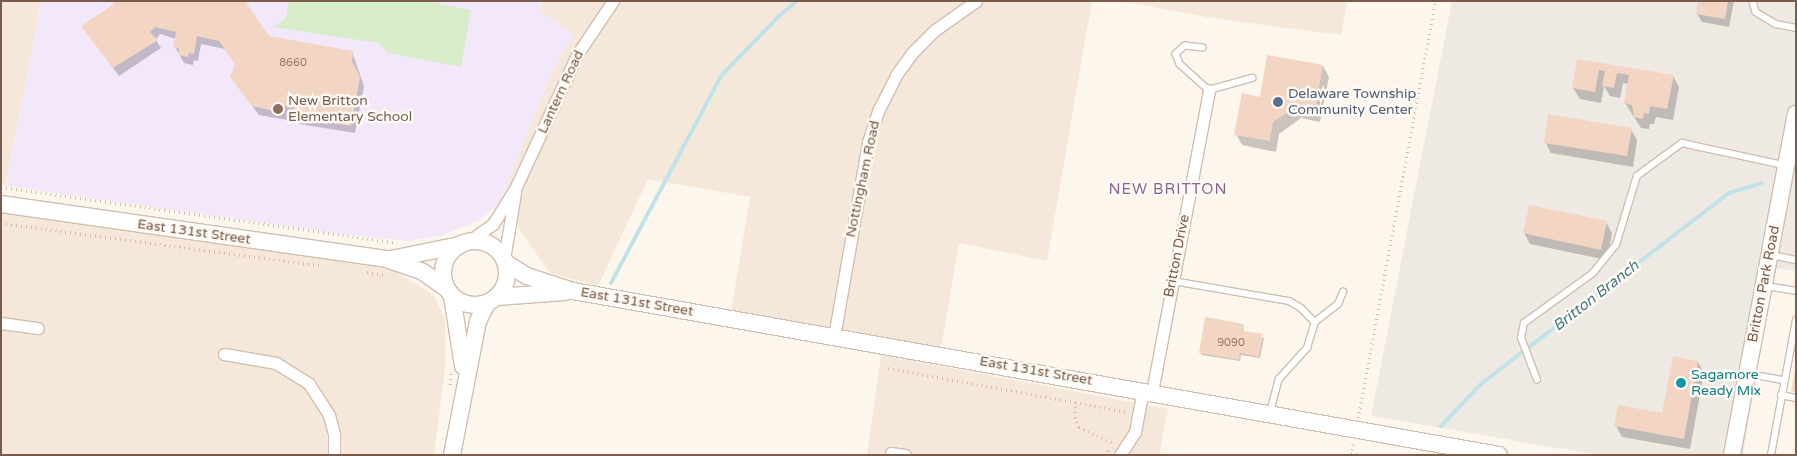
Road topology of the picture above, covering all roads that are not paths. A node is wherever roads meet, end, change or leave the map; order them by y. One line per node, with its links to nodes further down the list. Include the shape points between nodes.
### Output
1 (613, 1): 10 (street, Lantern Road, via 578,53)
2 (976, 1): 28 (street, Nottingham Road, via 936,30 912,54 896,75 878,109 868,142)
3 (1753, 1): 4 (lane, via 1756,12 1776,24)
4 (1796, 28)
5 (1203, 48): 7 (lane, via 1184,46 1176,54 1180,64)
6 (1252, 78): 7 (lane)
7 (1209, 90): 17 (street, Britton Drive)
8 (1796, 114): 9 (street, Britton Park Road)
9 (1786, 166): 13 (street, Britton Park Road); 32 (lane, via 1682,143 1637,176 1616,245 1593,273 1524,323 1522,342)
10 (516, 187): 12 (street, Lantern Road, via 493,224); 15 (street, Lantern Road)
11 (1, 204): 16 (street, East 131st Street)
12 (465, 243): 15 (street, via 489,244); 16 (street, East 131st Street); 21 (street, via 451,252 445,264 444,276)
13 (1770, 255): 14 (lane); 18 (street, Britton Park Road)
14 (1796, 260)
15 (505, 261): 19 (street, East 131st Street, via 527,276); 23 (street, via 507,276)
16 (386, 267): 21 (street, East 131st Street, via 422,272)
17 (1173, 281): 25 (lane, via 1288,301 1302,308); 34 (street, Britton Drive)
18 (1764, 285): 20 (lane); 30 (street, Britton Park Road)
19 (573, 291): 23 (street, East 131st Street); 28 (street, East 131st Street)
20 (1796, 291)
21 (450, 292): 23 (street, via 475,305); 31 (street)
22 (1344, 292): 25 (lane, via 1338,304)
23 (492, 300): 31 (street, via 478,321)
24 (1796, 320): 33 (lane)
25 (1315, 322): 37 (lane, via 1307,348 1279,379)
26 (1, 323): 27 (street)
27 (38, 328)
28 (834, 337): 34 (street, East 131st Street)
29 (224, 354): 39 (street, via 276,363 309,384 329,415 334,434)
30 (1747, 373): 33 (lane); 44 (street, Britton Park Road)
31 (465, 378): 40 (street)
32 (1538, 380)
33 (1784, 380): 35 (lane)
34 (1147, 391): 37 (street, East 131st Street); 42 (street, Britton Drive, via 1132,441)
35 (1781, 395): 36 (lane); 45 (lane)
36 (1796, 398)
37 (1270, 412): 43 (street, East 131st Street)
38 (891, 453): 41 (street)
39 (334, 455)
40 (452, 455)
41 (905, 455)
42 (1120, 455)
43 (1499, 455)
44 (1732, 455)
45 (1771, 455)

